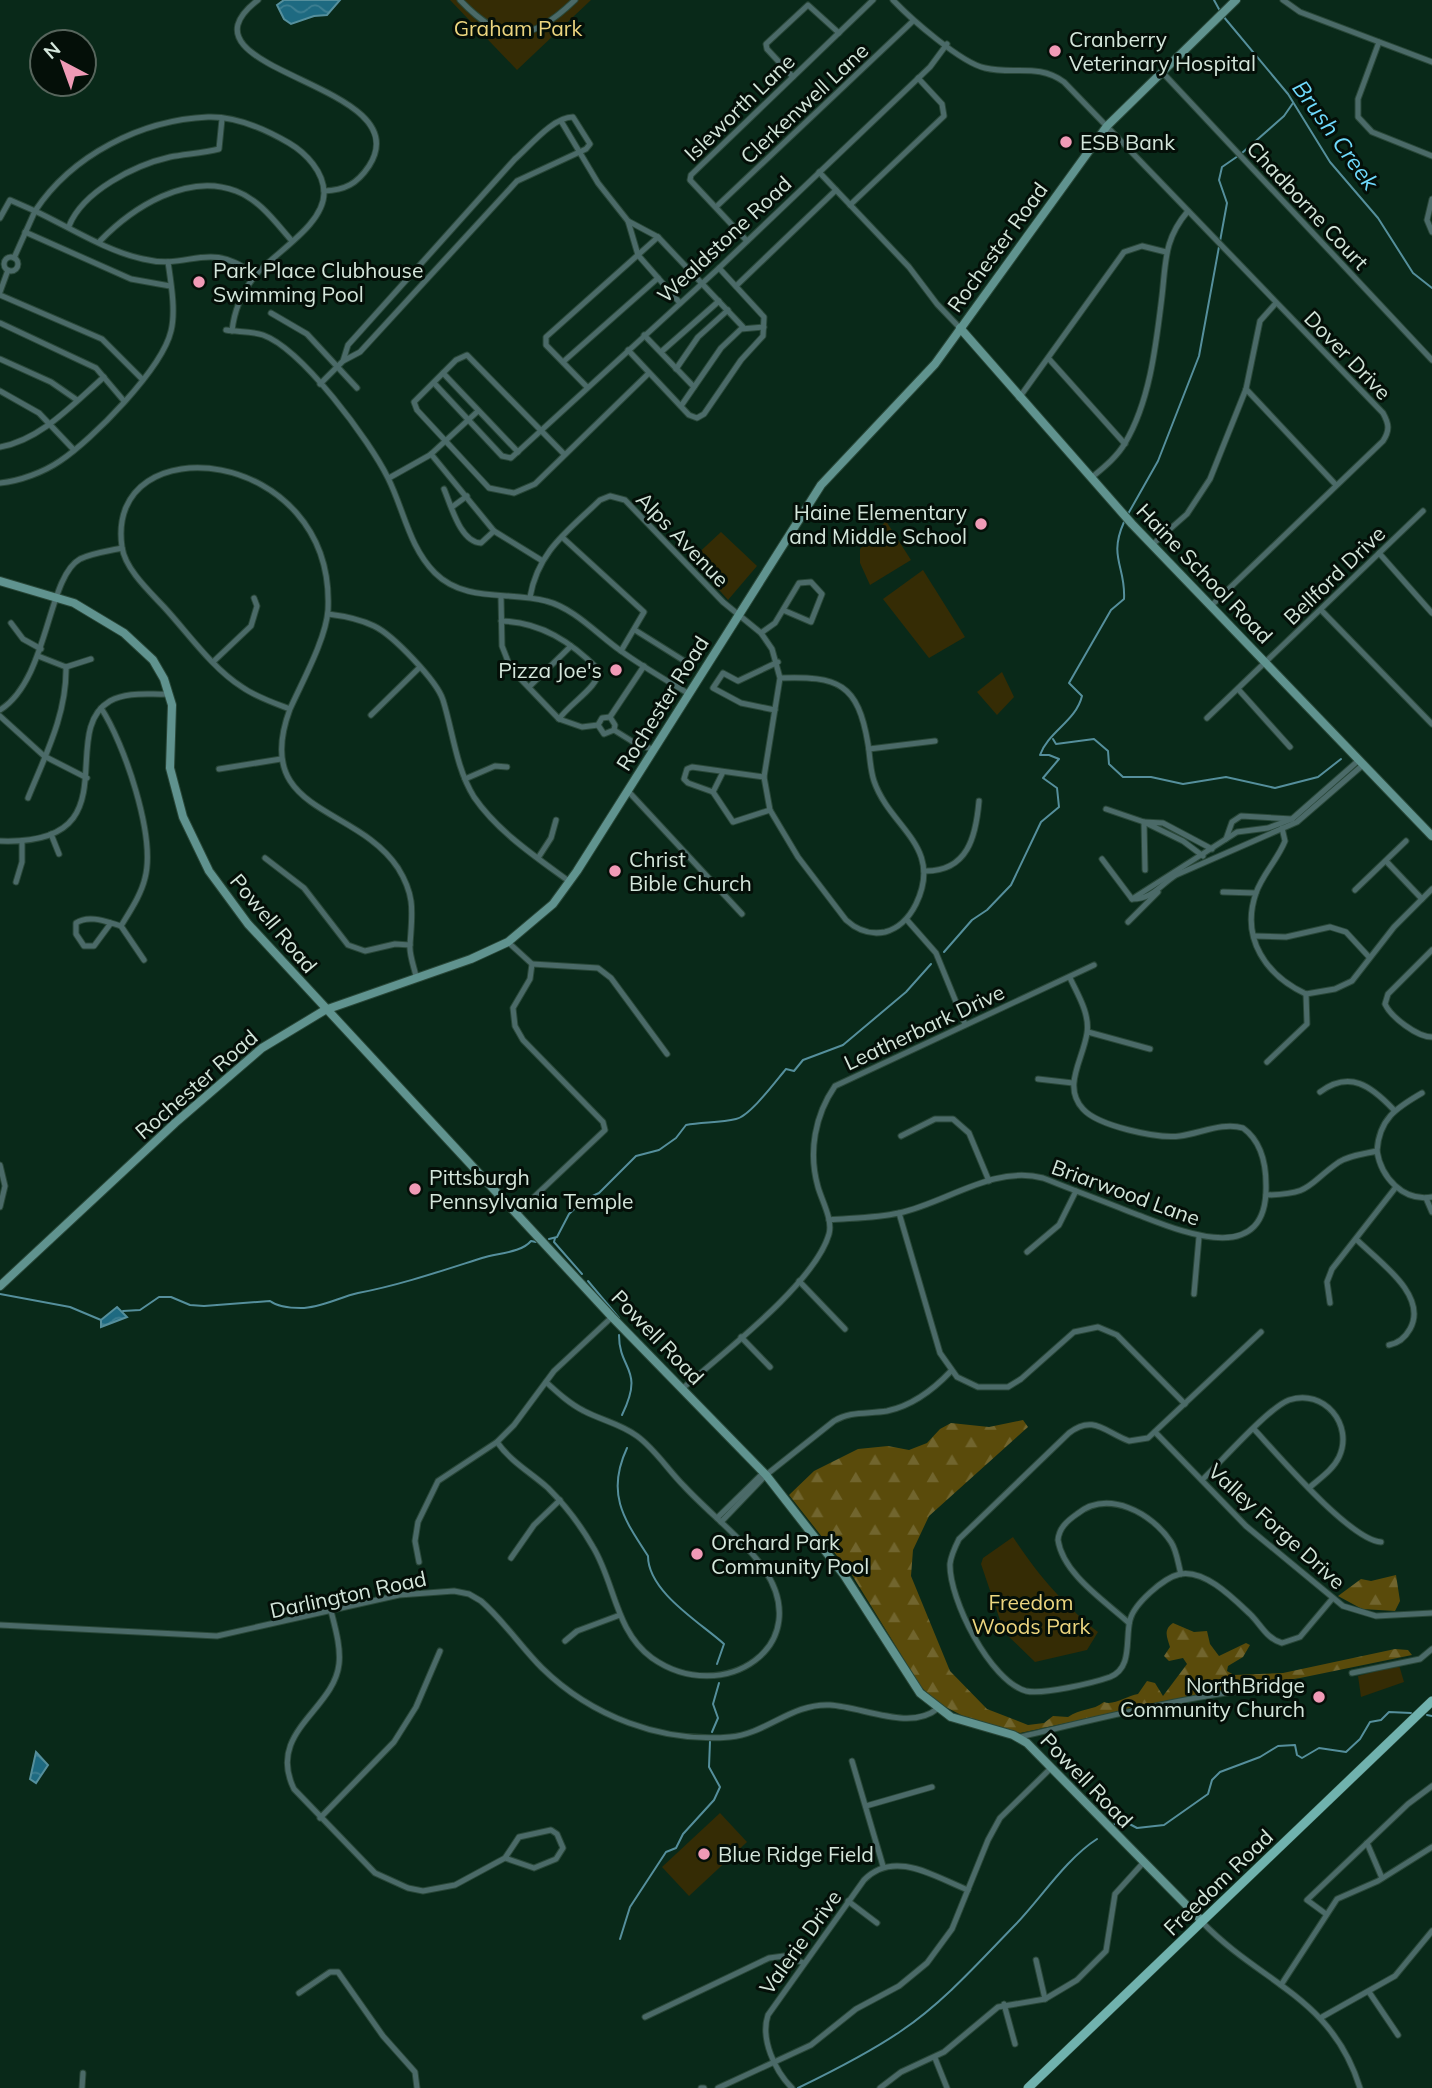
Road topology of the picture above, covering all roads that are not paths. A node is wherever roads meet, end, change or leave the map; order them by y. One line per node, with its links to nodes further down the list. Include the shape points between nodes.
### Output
1 (258, 0): 23 (street, via 242,16 240,43 264,61 359,110 374,136 373,158 363,175 342,190)
2 (460, 0): 3 (street, via 479,20 509,33 543,26)
3 (575, 0)
4 (873, 0): 9 (street, Isleworth Lane)
5 (893, 0): 8 (street, Dover Drive)
6 (1283, 0): 10 (street, via 1300,12)
7 (1234, 2): 13 (street, Rochester Road)
8 (913, 21): 11 (street, Dover Drive); 28 (street, Clerkenwell Lane)
9 (839, 33): 14 (street, Isleworth Lane); 14 (street, via 808,5 766,44)
10 (1379, 42): 12 (street); 20 (street, via 1358,99 1358,117 1371,132)
11 (947, 44): 15 (street, Wealdstone Road); 18 (street, Dover Drive, via 980,67 1054,75)
12 (1432, 62)
13 (1162, 72): 18 (street, Rochester Road); 73 (street, Chadborne Court)
14 (793, 77): 28 (street, Isleworth Lane, via 691,175 690,180)
15 (918, 78): 21 (street, Wealdstone Road); 27 (street, via 942,104 944,116)
16 (222, 119): 23 (street, via 262,129 297,147 318,172); 29 (street, via 172,123 121,138 60,180); 33 (street, via 219,149 169,158 131,172 92,197)
17 (561, 121): 19 (street); 19 (street, via 573,117 589,139); 24 (street, via 515,159)
18 (1107, 126): 30 (street, Dover Drive); 65 (street, Rochester Road)
19 (581, 153): 26 (street, via 517,181); 32 (street)
20 (1432, 156)
21 (819, 172): 22 (street); 39 (street, Wealdstone Road)
22 (836, 190): 27 (street); 53 (street)
23 (324, 191): 38 (street, via 315,217)
24 (485, 192): 26 (street); 40 (street)
25 (1432, 199): 35 (street, via 1427,220)
26 (496, 203): 41 (street)
27 (850, 205): 65 (street)
28 (716, 208): 39 (street, Isleworth Lane)
29 (35, 211): 31 (street, via 10,200); 33 (street); 34 (street)
30 (1188, 211): 42 (street, via 1174,226); 59 (street, Dover Drive)
31 (0, 218)
32 (628, 222): 36 (street); 43 (street)
33 (69, 226): 37 (street)
34 (25, 232): 44 (street); 52 (street, via 131,279)
35 (1432, 232)
36 (658, 237): 43 (street); 51 (street)
37 (100, 241): 38 (street, via 118,221 153,200 219,187 236,191 260,206); 46 (street, via 142,259)
38 (292, 241): 49 (street)
39 (747, 241): 47 (street, Wealdstone Road)
40 (442, 242): 41 (street); 54 (street)
41 (453, 251): 56 (street)
42 (1166, 252): 72 (street, via 1142,246 1124,252); 98 (street, via 1148,382)
43 (638, 255): 50 (street); 75 (street, via 546,337 546,345)
44 (14, 258): 45 (street); 48 (street, via 17,267)
45 (2, 261): 48 (street)
46 (168, 262): 49 (street, via 212,255 225,257); 52 (street)
47 (719, 268): 51 (street, Wealdstone Road); 53 (street)
48 (8, 270): 55 (street)
49 (256, 275): 83 (street, via 236,307 229,331 276,342)
50 (658, 278): 58 (street); 75 (street)
51 (702, 283): 57 (street); 58 (street, Wealdstone Road)
52 (170, 286): 81 (street, via 172,330)
53 (736, 286): 64 (street, via 761,313)
54 (399, 289): 56 (street); 67 (street)
55 (0, 293): 81 (street, via 102,339)
56 (408, 298): 68 (street)
57 (719, 301): 60 (street); 70 (street)
58 (680, 303): 66 (street, Wealdstone Road)
59 (1276, 303): 87 (street, via 1260,321); 107 (street, Dover Drive, via 1388,423 1383,441)
60 (728, 310): 63 (street); 77 (street, via 698,337)
61 (271, 313): 76 (street, via 307,334)
62 (0, 323): 80 (street, via 76,356)
63 (743, 327): 64 (street); 85 (street)
64 (764, 327): 92 (street, via 763,336 704,414 692,416)
65 (960, 328): 89 (street, Haine School Road); 128 (street, Rochester Road, via 930,371 821,485)
66 (644, 335): 69 (street, Wealdstone Road); 70 (street)
67 (354, 338): 68 (street); 74 (street)
68 (365, 347): 74 (street)
69 (628, 350): 79 (street); 84 (street, Wealdstone Road)
70 (661, 352): 77 (street)
71 (0, 359): 90 (street, via 51,382)
72 (1049, 359): 89 (street); 98 (street)
73 (1432, 360)
74 (343, 361): 76 (street)
75 (563, 362): 84 (street)
76 (337, 366): 83 (street); 86 (street)
77 (676, 369): 85 (street)
78 (443, 373): 82 (street); 93 (street); 96 (street, via 467,355)
79 (649, 373): 92 (street); 103 (street)
80 (104, 377): 90 (street); 91 (street)
81 (142, 379): 91 (street)
82 (434, 383): 94 (street); 97 (street, via 414,407)
83 (320, 384): 104 (street, via 361,434)
84 (587, 387): 96 (street, Wealdstone Road)
85 (694, 387): 92 (street)
86 (357, 388)
87 (1246, 389): 107 (street); 114 (street, via 1198,500)
88 (0, 391): 95 (street)
89 (1020, 398): 105 (street, Haine School Road)
90 (77, 400): 95 (street)
91 (124, 401): 100 (street)
92 (681, 406)
93 (478, 411): 94 (street); 101 (street)
94 (468, 419): 97 (street); 101 (street, via 502,456 511,458)
95 (50, 423): 99 (street, via 24,440); 100 (street)
96 (541, 430): 101 (street, Wealdstone Road); 103 (street)
97 (445, 440): 102 (street); 103 (street, via 489,488 505,492 524,491 535,484)
98 (1125, 444): 105 (street)
99 (0, 447)
100 (74, 450): 106 (street, via 40,471)
101 (518, 452)
102 (431, 454): 104 (street); 109 (street)
103 (564, 454)
104 (388, 478): 120 (street, via 420,555 436,575 455,586)
105 (1091, 478): 114 (street, Haine School Road)
106 (0, 483)
107 (1336, 485): 123 (street, Dover Drive)
108 (444, 489): 110 (street)
109 (467, 496): 110 (street); 112 (street)
110 (452, 507): 112 (street, via 473,542 481,543)
111 (1423, 512): 116 (street, Bellford Drive)
112 (494, 531): 117 (street)
113 (562, 537): 117 (street, Alps Avenue); 128 (street, Alps Avenue, via 600,500 621,498); 131 (street, via 642,608 643,618)
114 (1153, 544): 123 (street, Haine School Road)
115 (122, 548): 119 (street, via 76,562); 127 (street, via 127,507 152,479 174,468 238,473 270,488 307,525 321,555); 138 (street, via 150,592)
116 (1379, 553): 125 (street, Bellford Drive); 126 (street)
117 (541, 560): 121 (street, Alps Avenue)
118 (0, 581): 119 (street, Powell Road)
119 (58, 596): 134 (street); 148 (street, Powell Road, via 99,617 141,648 160,670)
120 (501, 597): 121 (street); 129 (street)
121 (530, 597): 135 (street, via 557,604)
122 (254, 598): 138 (street, via 257,606 251,626)
123 (1213, 604): 139 (street, Haine School Road)
124 (783, 610): 124 (street, via 802,581 811,582 822,594 811,622); 132 (street, via 771,628)
125 (1321, 610): 139 (street, Bellford Drive); 159 (street)
126 (1432, 613)
127 (328, 614): 144 (street, via 376,626); 151 (street)
128 (737, 614): 132 (street); 149 (street, Rochester Road)
129 (501, 621): 133 (street, via 540,627); 146 (street, via 505,657)
130 (11, 623): 134 (street, via 23,639)
131 (635, 630): 135 (street); 140 (street)
132 (761, 633): 141 (street)
133 (570, 646): 146 (street); 158 (street, via 599,670 599,677)
134 (41, 649): 136 (street)
135 (621, 651): 142 (street)
136 (38, 656): 143 (street); 152 (street, via 26,681)
137 (91, 659): 143 (street)
138 (214, 661): 151 (street, via 241,687)
139 (1267, 661): 147 (street, Bellford Drive); 170 (street, Haine School Road)
140 (687, 662)
141 (778, 662): 145 (street); 153 (street, via 738,681 723,673 713,688 741,703)
142 (644, 666): 149 (street); 156 (street)
143 (66, 667): 167 (street, via 65,696)
144 (419, 668): 154 (street); 176 (street, via 442,696)
145 (780, 678): 153 (street); 166 (street, via 818,677 844,689 861,710)
146 (528, 687): 158 (street)
147 (1238, 689): 157 (street, Bellford Drive); 164 (street)
148 (169, 694): 150 (street, via 128,695); 230 (street, Powell Road, via 173,719 170,768 197,851 256,933)
149 (689, 694): 165 (street, Rochester Road)
150 (101, 708): 175 (street, via 91,723); 218 (street, via 121,747 146,837 145,877)
151 (290, 709): 168 (street, via 282,733)
152 (0, 710)
153 (775, 710): 174 (street)
154 (371, 715)
155 (0, 716): 167 (street)
156 (610, 717): 160 (street, via 602,718); 161 (street)
157 (1207, 718)
158 (559, 719): 160 (street, via 582,727)
159 (1432, 724)
160 (598, 725): 161 (street, via 604,734)
161 (614, 730): 163 (street)
162 (935, 741): 166 (street)
163 (638, 745): 165 (street); 169 (street)
164 (1290, 747)
165 (653, 749): 169 (street, Rochester Road)
166 (869, 749): 203 (street, via 878,790 917,845)
167 (44, 756): 175 (street); 179 (street)
168 (281, 759): 172 (street); 221 (street, via 302,797 382,849 397,867 413,910)
169 (647, 760): 177 (street, Rochester Road)
170 (1362, 762): 183 (street); 186 (street, via 1303,818); 188 (street, Haine School Road)
171 (507, 767): 176 (street, via 495,766)
172 (219, 769)
173 (723, 772): 174 (street); 178 (street); 178 (street, via 687,769 685,781)
174 (764, 777): 182 (street)
175 (87, 778): 187 (street, via 77,813)
176 (465, 779): 198 (street, via 491,818)
177 (628, 791): 206 (street, Rochester Road); 214 (street)
178 (713, 792): 182 (street, via 733,822)
179 (28, 798)
180 (979, 801): 203 (street, via 976,831 965,855 948,867)
181 (1106, 809): 185 (street)
182 (770, 810): 215 (street, via 798,857 854,927 885,932)
183 (1292, 819): 186 (street); 190 (street, via 1241,816 1232,822)
184 (556, 820): 198 (street)
185 (1144, 822): 194 (street, via 1163,823); 196 (street); 202 (street)
186 (1282, 826): 190 (street, via 1237,832); 193 (street); 211 (street, via 1285,841)
187 (51, 834): 192 (street); 195 (street)
188 (1432, 835)
189 (0, 841): 192 (street)
190 (1224, 841): 193 (street); 194 (street)
191 (1406, 841): 201 (street)
192 (22, 842): 205 (street)
193 (1235, 848): 199 (street)
194 (1212, 849): 196 (street)
195 (59, 854)
196 (1202, 856): 199 (street); 204 (street)
197 (265, 858): 221 (street, via 304,888 348,945 365,951)
198 (538, 858): 206 (street)
199 (1214, 858): 209 (street, via 1172,877)
200 (1102, 859): 212 (street)
201 (1386, 860): 208 (street); 213 (street)
202 (1145, 870)
203 (924, 871): 215 (street, via 921,893)
204 (1160, 881): 209 (street); 212 (street)
205 (16, 882)
206 (570, 882): 220 (street, Rochester Road, via 541,916)
207 (1432, 889): 213 (street)
208 (1355, 890)
209 (1158, 891): 212 (street); 216 (street)
210 (1223, 892): 211 (street)
211 (1256, 893): 219 (street)
212 (1132, 899)
213 (1422, 899): 223 (street)
214 (742, 914)
215 (907, 920): 231 (street, via 936,953)
216 (1128, 922)
217 (111, 923): 217 (street, via 80,920 78,939 84,946 94,946); 218 (street)
218 (121, 926): 224 (street)
219 (1254, 936): 223 (street, via 1286,937 1330,927 1346,932); 229 (street, via 1263,962 1283,984)
220 (508, 942): 225 (street); 227 (street, Rochester Road)
221 (410, 945): 227 (street)
222 (1432, 950): 233 (street, via 1388,993 1385,1004 1392,1015)
223 (1369, 957): 229 (street, via 1352,981)
224 (144, 960)
225 (532, 964): 235 (street, via 598,968 611,978); 252 (street, via 530,979 513,1008 519,1034 603,1122 604,1133)
226 (1094, 965): 228 (street, Leatherbark Drive)
227 (415, 976): 230 (street, Rochester Road)
228 (1070, 978): 231 (street, Leatherbark Drive); 232 (street, via 1085,1009)
229 (1306, 994): 236 (street, via 1307,1024)
230 (325, 1010): 252 (street, Powell Road); 259 (street, Rochester Road, via 270,1042 234,1070)
231 (964, 1024): 254 (street, Leatherbark Drive, via 835,1086 821,1105 814,1136 817,1184)
232 (1088, 1032): 234 (street); 238 (street)
233 (1432, 1037)
234 (1150, 1049)
235 (667, 1054)
236 (1268, 1062)
237 (1038, 1079): 238 (street)
238 (1073, 1083): 248 (street, via 1075,1097 1087,1113 1138,1132 1178,1136 1229,1125 1243,1128 1253,1137 1262,1158)
239 (1320, 1092): 241 (street, via 1336,1082 1361,1082)
240 (1422, 1093): 241 (street)
241 (1394, 1110): 243 (street, via 1382,1125)
242 (901, 1136): 245 (street, via 935,1119 953,1119 970,1133)
243 (1377, 1151): 246 (street, via 1385,1174); 248 (street, via 1342,1161 1306,1189)
244 (0, 1165): 250 (street, via 5,1186)
245 (989, 1181): 247 (street, Briarwood Lane, via 1029,1175); 253 (street, Briarwood Lane)
246 (1396, 1187): 249 (street); 256 (street)
247 (1076, 1191): 255 (street, Briarwood Lane); 257 (street, via 1059,1225)
248 (1266, 1195): 255 (street, Briarwood Lane, via 1259,1219 1247,1231 1228,1238)
249 (1429, 1198): 251 (street)
250 (0, 1207)
251 (1432, 1212)
252 (517, 1213): 262 (street, Powell Road)
253 (899, 1213): 254 (street, Briarwood Lane); 268 (street, via 940,1353)
254 (829, 1220): 258 (street, via 830,1231 820,1253)
255 (1199, 1237): 260 (street)
256 (1356, 1239): 261 (street, via 1328,1276); 266 (street, via 1404,1287 1414,1305 1409,1331)
257 (1027, 1252)
258 (799, 1281): 263 (street); 265 (street)
259 (0, 1286)
260 (1194, 1294)
261 (1330, 1303)
262 (612, 1317): 269 (street); 270 (street, Powell Road)
263 (845, 1329)
264 (1261, 1332): 271 (street)
265 (741, 1337): 267 (street); 270 (street)
266 (1389, 1345)
267 (770, 1367)
268 (951, 1371): 271 (street, via 986,1389 1008,1387 1074,1332 1098,1328 1118,1335); 275 (street, via 901,1406 839,1418)
269 (546, 1382): 274 (street); 279 (street, via 584,1411 636,1435)
270 (683, 1388): 275 (street, Powell Road)
271 (1185, 1404): 273 (street)
272 (1254, 1429): 276 (street); 277 (street); 277 (street, via 1291,1399 1314,1399 1330,1408 1342,1430 1342,1449 1336,1463)
273 (1155, 1432): 276 (street, Valley Forge Drive); 288 (street, via 1142,1441 1129,1441 1097,1424 1074,1429 964,1534 950,1562 978,1648 1007,1680 1023,1690 1044,1690 1115,1674 1125,1661)
274 (496, 1442): 278 (street); 282 (street, via 447,1473 432,1490 416,1532)
275 (766, 1475): 279 (street); 296 (street, Powell Road, via 844,1575 909,1679)
276 (1202, 1480): 284 (street, Valley Forge Drive, via 1259,1537)
277 (1309, 1488): 280 (street, via 1368,1540)
278 (560, 1500): 281 (street, via 534,1525); 287 (street, via 595,1550)
279 (719, 1520): 287 (street, via 759,1562 777,1596 779,1618 774,1635 758,1660 723,1676 682,1671 643,1651)
280 (1381, 1542)
281 (511, 1558)
282 (419, 1562)
283 (1181, 1574): 284 (street, via 1211,1582 1282,1643 1300,1637); 288 (street, via 1146,1599); 288 (street, via 1171,1542 1128,1507 1094,1505 1066,1523 1058,1540 1067,1561 1084,1583)
284 (1332, 1599): 286 (street, Valley Forge Drive, via 1365,1615)
285 (331, 1611): 289 (street, Darlington Road, via 217,1636); 296 (street, Darlington Road, via 418,1592 469,1594 556,1680 620,1721 671,1735 739,1736 812,1706 917,1719); 303 (street, via 339,1650 336,1676 301,1725 289,1754 294,1789)
286 (1432, 1613)
287 (620, 1615): 290 (street, via 577,1630)
288 (1129, 1623)
289 (0, 1625)
290 (565, 1641)
291 (1432, 1648): 293 (street, via 1420,1659)
292 (440, 1651): 303 (street, via 416,1707 394,1742)
293 (1352, 1673)
294 (1275, 1692): 297 (street, via 1265,1688 1203,1697)
295 (1432, 1701): 313 (main road, Freedom Road)
296 (937, 1709): 297 (street, Powell Road, via 962,1722)
297 (1019, 1737): 299 (street, Powell Road)
298 (852, 1761): 302 (street)
299 (1051, 1768): 307 (street, Powell Road); 310 (street, via 1000,1818)
300 (1432, 1786): 304 (street)
301 (932, 1787): 302 (street)
302 (866, 1806): 308 (street)
303 (320, 1818): 306 (street, via 375,1873 408,1888 439,1890)
304 (1367, 1843): 309 (street); 312 (street, via 1307,1900)
305 (1432, 1847): 309 (street)
306 (505, 1858): 306 (street, via 519,1838 534,1832 551,1830 563,1848 556,1859 534,1868)
307 (1143, 1863): 313 (street, Powell Road); 321 (street, via 1115,1894 1106,1951 1068,1989)
308 (883, 1866): 310 (street, via 907,1866); 311 (street, Valerie Drive, via 870,1873)
309 (1382, 1878): 312 (street, via 1345,1893)
310 (968, 1890): 328 (street, via 944,1943 916,1974 856,2009 811,2045)
311 (848, 1901): 314 (street); 317 (street, Valerie Drive)
312 (1326, 1914): 318 (street)
313 (1202, 1921): 318 (street, Powell Road, via 1234,1952); 336 (main road, Freedom Road)
314 (877, 1923)
315 (1432, 1931): 319 (street, via 1395,1976)
316 (1036, 1961): 321 (street)
317 (804, 1963): 323 (street, via 784,1956 769,1958); 328 (street, Valerie Drive, via 765,2022 765,2038)
318 (1281, 1985): 324 (street, Powell Road)
319 (1369, 1992): 324 (street); 325 (street)
320 (299, 1993): 331 (street, via 330,1972 338,1972 415,2072)
321 (1045, 1999): 322 (street)
322 (1004, 2004): 326 (street); 327 (street)
323 (645, 2017)
324 (1322, 2017): 337 (street, Powell Road, via 1346,2051)
325 (1398, 2035)
326 (1015, 2044)
327 (935, 2058): 334 (street, via 901,2072); 335 (street)
328 (775, 2062): 332 (street); 333 (street, Valerie Drive)
329 (83, 2073): 330 (street)
330 (82, 2088)
331 (417, 2088)
332 (718, 2088)
333 (792, 2088)
334 (880, 2088)
335 (947, 2088)
336 (1028, 2088)
337 (1360, 2088)

